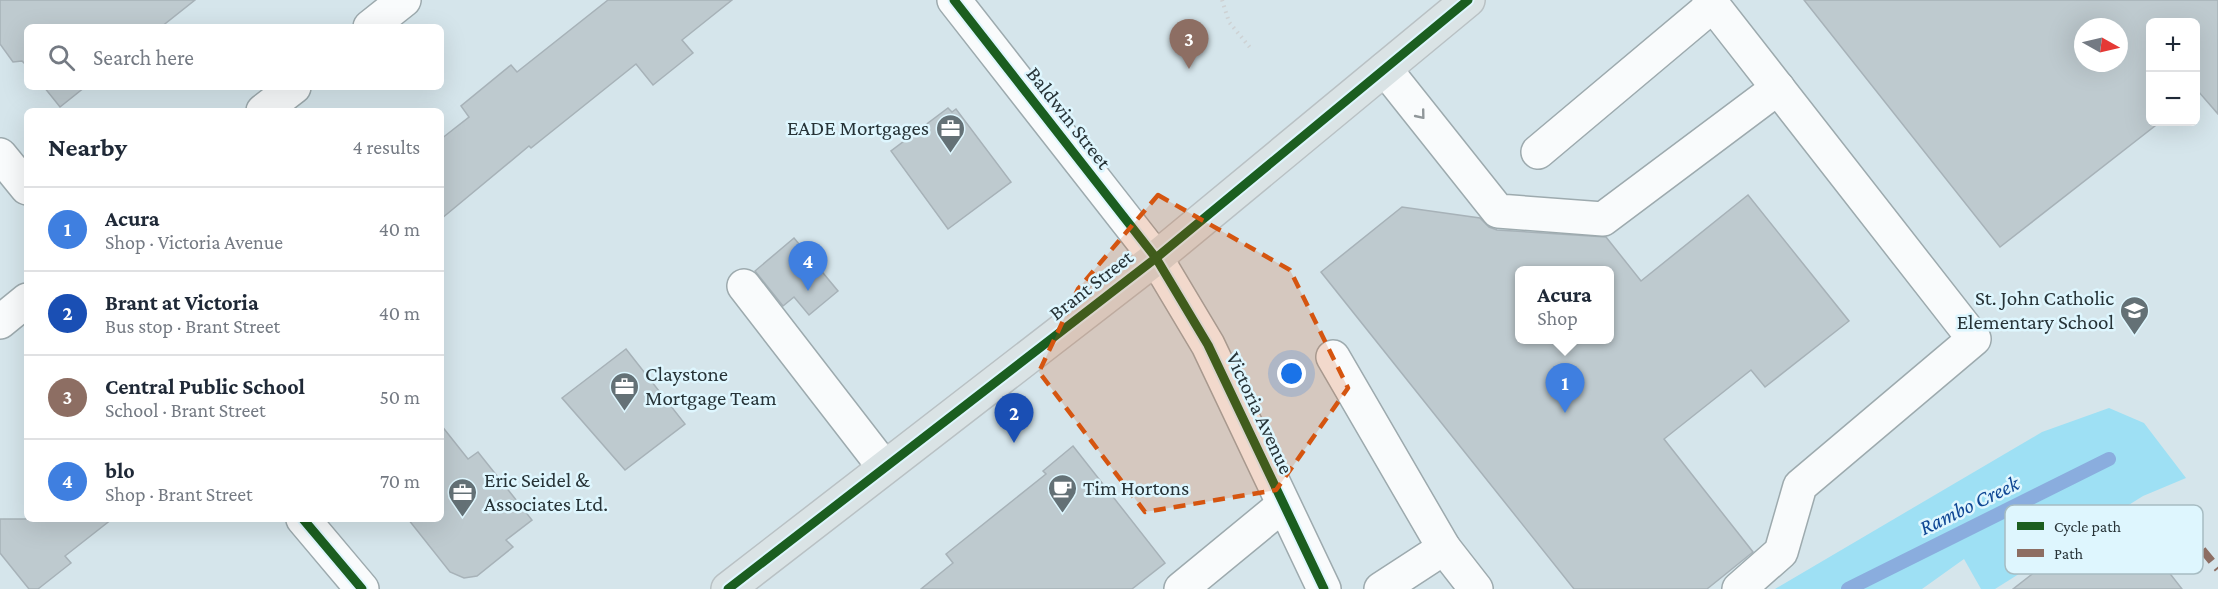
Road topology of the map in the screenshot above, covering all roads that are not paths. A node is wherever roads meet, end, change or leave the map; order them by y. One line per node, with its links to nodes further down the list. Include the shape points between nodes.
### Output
1 (404, 0): 5 (street)
2 (954, 0): 13 (street, Baldwin Street)
3 (1468, 0): 6 (main road, Brant Street)
4 (1711, 2): 7 (street); 10 (street)
5 (374, 24)
6 (1385, 69): 7 (street, one-way to 7, via 1498,211 1603,219); 13 (main road, Brant Street)
7 (1778, 88): 28 (street, via 1974,339 1800,486 1780,552)
8 (290, 90): 9 (street)
9 (267, 108)
10 (1538, 152)
11 (0, 154): 12 (street)
12 (24, 184)
13 (1156, 258): 18 (main road, Brant Street); 19 (street, Victoria Avenue, via 1208,345)
14 (744, 286): 18 (street)
15 (24, 302): 16 (street)
16 (0, 322)
17 (1333, 357): 21 (street)
18 (884, 467): 23 (main road, Brant Street)
19 (1283, 505): 24 (street); 25 (street, Victoria Avenue)
20 (306, 522): 22 (street)
21 (1444, 548): 26 (street); 27 (street)
22 (362, 589)
23 (728, 589)
24 (1181, 589)
25 (1324, 589)
26 (1381, 589)
27 (1476, 589)
28 (1739, 589)

